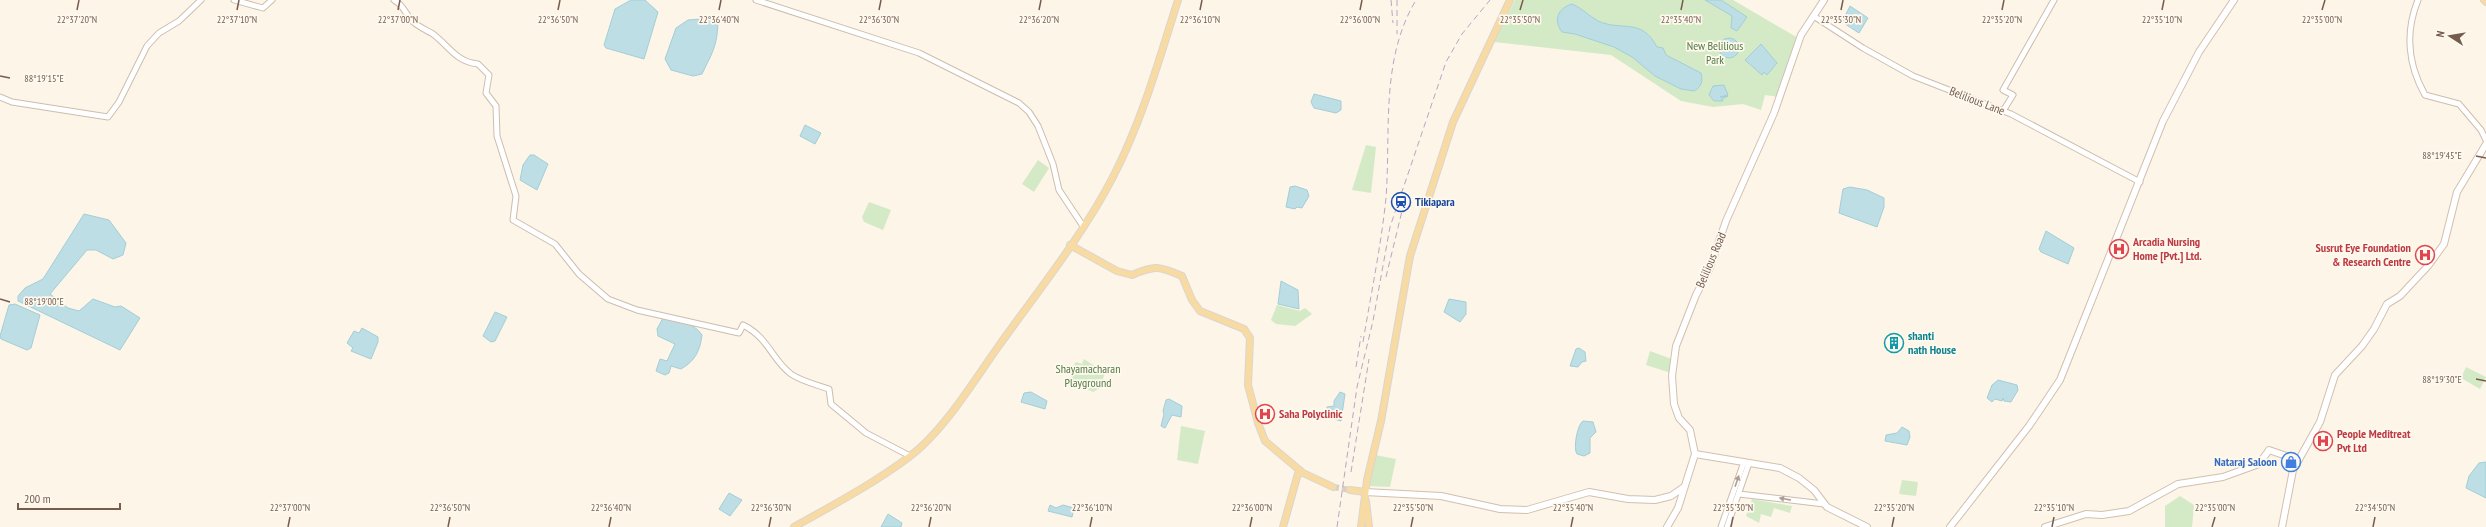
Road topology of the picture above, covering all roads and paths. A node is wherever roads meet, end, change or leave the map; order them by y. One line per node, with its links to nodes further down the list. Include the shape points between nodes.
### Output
1 (201, 0): 13 (street, via 179,21 159,33 147,46 119,102 108,117 12,102)
2 (234, 0): 3 (street, via 263,8)
3 (272, 0)
4 (394, 0): 21 (street, via 406,11 410,19 434,36 454,55 469,63 478,64 489,75 486,93 496,106 497,136 516,196 513,220 555,244 580,274 608,299 637,310 739,333 743,325 748,327 763,338 791,374 829,389 831,404 866,433)
5 (756, 0): 18 (street, via 919,52 1019,103 1038,126 1053,164 1059,190)
6 (1178, 0): 18 (main road, via 1152,85 1129,144)
7 (1510, 0): 28 (main road, via 1453,122 1410,256 1381,421)
8 (1824, 0): 12 (main road, Belilious Road)
9 (2054, 0): 14 (street, via 2003,90 2013,95)
10 (2234, 0): 17 (main road, via 2199,52 2166,116)
11 (2418, 0): 15 (street, via 2409,27 2416,81 2425,95 2459,104)
12 (1815, 17): 14 (street, Belilious Lane, via 1913,76); 20 (main road, Belilious Road, via 1801,35 1774,113 1726,221 1709,270 1676,346 1672,376 1674,404 1679,418 1690,430)
13 (0, 97)
14 (2003, 111): 17 (street, Belilious Lane)
15 (2486, 140)
16 (2486, 144): 22 (main road, via 2456,192 2444,244 2400,296 2387,304 2362,346 2335,375 2320,422)
17 (2140, 182): 39 (main road, via 2060,380 2030,426)
18 (1084, 226): 19 (main road)
19 (1070, 245): 21 (main road, via 957,405); 24 (main road, via 1117,270 1132,275 1152,266 1182,276 1192,300 1200,311 1244,329 1250,338 1248,385 1265,441)
20 (1695, 454): 23 (main road); 26 (main road)
21 (910, 456): 31 (main road)
22 (2298, 460): 40 (main road, via 2269,450 2259,464 2223,477 2178,484 2129,511 2102,515 2086,514); 41 (main road, via 2293,470)
23 (1746, 463): 29 (street); 30 (main road, via 1780,468 1814,490); 36 (street, one-way to 23)
24 (1299, 470): 25 (main road); 32 (main road)
25 (1333, 487)
26 (1684, 487): 28 (main road, via 1670,496 1655,500 1628,499 1589,492 1528,510 1500,509 1441,496); 35 (main road, via 1678,508)
27 (1350, 490): 28 (main road)
28 (1365, 494): 33 (main road); 34 (main road)
29 (1739, 494): 30 (street, one-way to 29); 37 (street)
30 (1824, 504): 38 (main road)
31 (794, 527)
32 (1284, 527)
33 (1361, 527)
34 (1369, 527)
35 (1667, 527)
36 (1721, 527)
37 (1727, 527)
38 (1867, 527)
39 (1950, 527)
40 (2046, 527)
41 (2282, 527)

